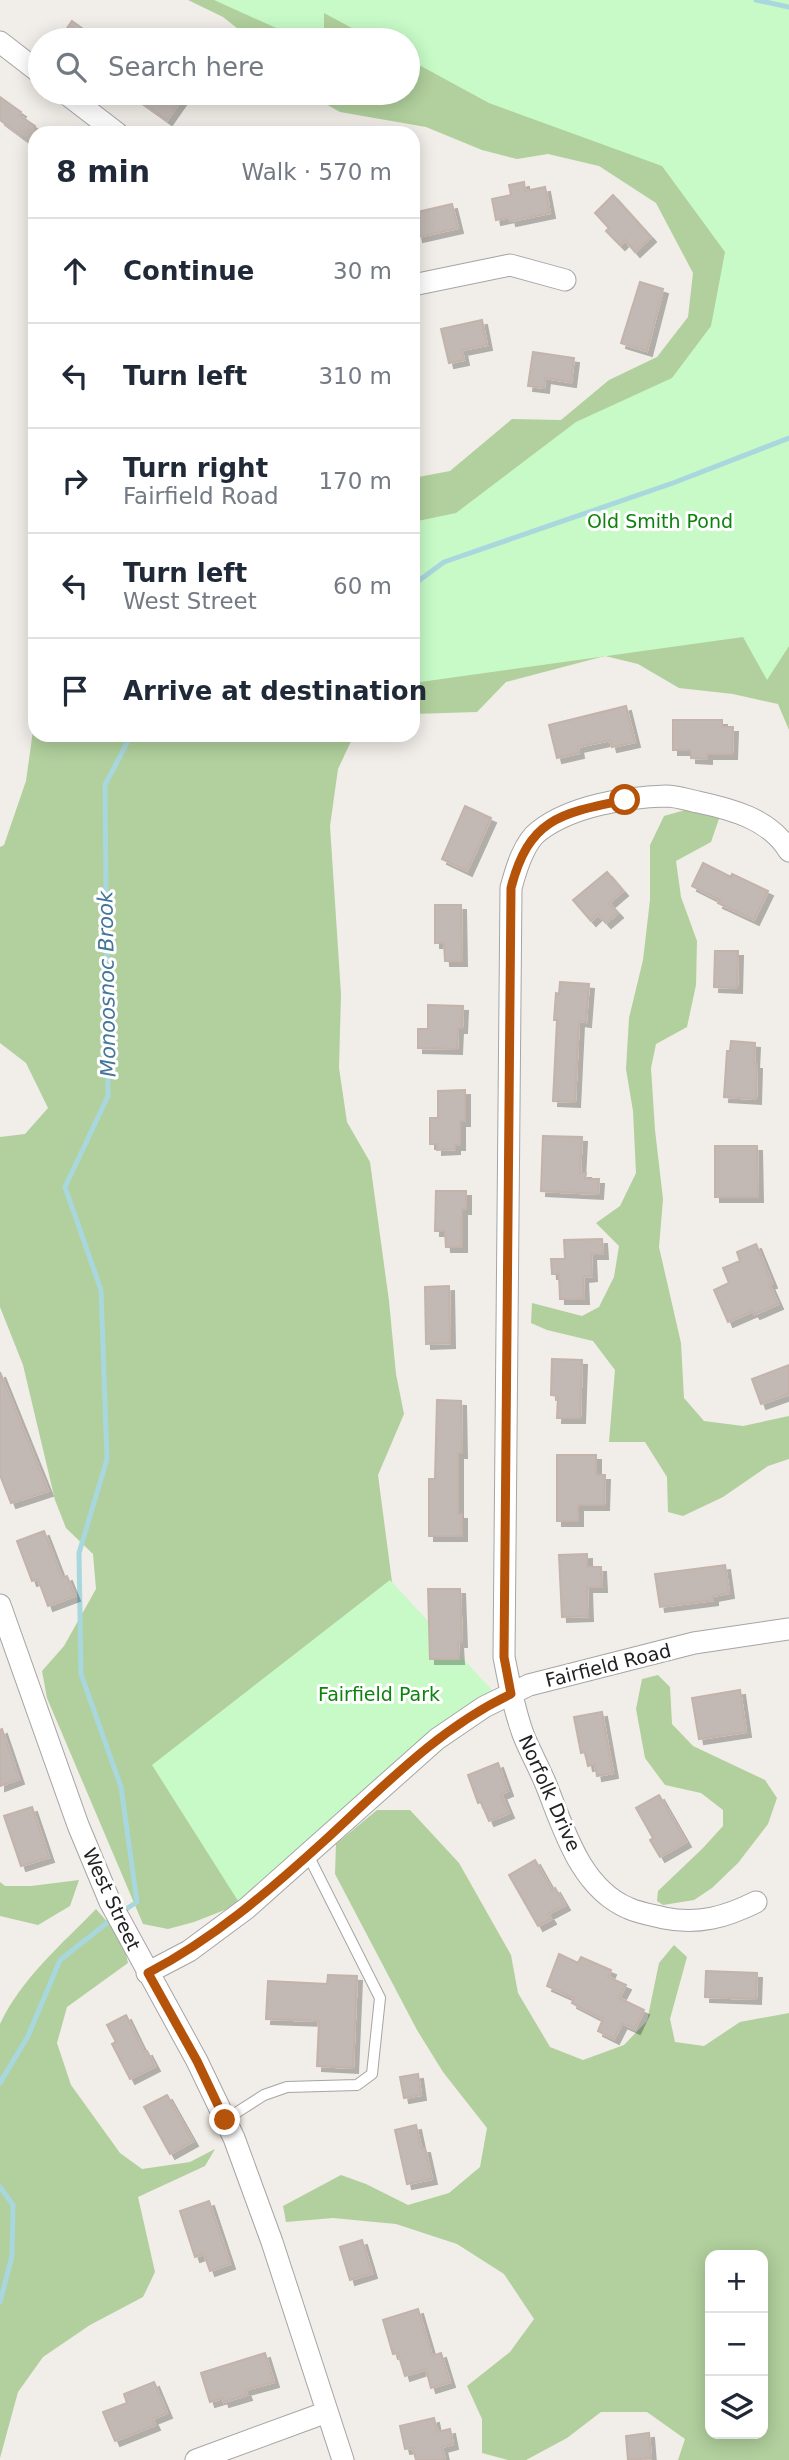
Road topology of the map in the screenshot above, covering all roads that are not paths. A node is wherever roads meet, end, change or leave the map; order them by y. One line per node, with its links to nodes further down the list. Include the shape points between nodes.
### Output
1 (0, 42): 2 (street)
2 (28, 64)
3 (81, 105): 4 (street)
4 (108, 126)
5 (565, 280): 6 (street, via 510,265)
6 (420, 284)
7 (789, 851): 10 (street, Norfolk Drive, via 754,819 668,796 573,811 537,832 515,873 511,888 504,1657)
8 (0, 1605): 13 (street, West Street, via 73,1812 110,1902)
9 (789, 1629): 10 (street, Fairfield Road, via 694,1643 529,1685)
10 (511, 1694): 11 (street, Fairfield Road, via 437,1738); 12 (street, Norfolk Drive, via 565,1835 606,1894 627,1908 696,1921 732,1914)
11 (308, 1855): 13 (street, Fairfield Road, via 247,1908 188,1951); 14 (lane, via 380,1998 372,2074 357,2085 287,2087 264,2095)
12 (756, 1902)
13 (148, 1973): 14 (street, West Street)
14 (225, 2120): 15 (street, West Street, via 272,2242)
15 (327, 2412): 16 (street); 17 (street, West Street)
16 (196, 2460)
17 (343, 2460)

